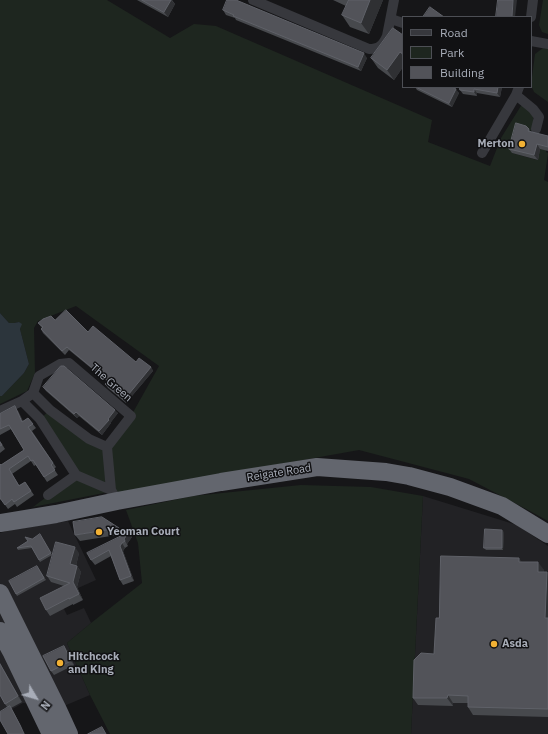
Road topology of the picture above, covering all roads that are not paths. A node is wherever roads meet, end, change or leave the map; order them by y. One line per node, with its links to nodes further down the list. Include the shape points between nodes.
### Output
1 (253, 0): 5 (street, via 370,49 378,48 385,41)
2 (394, 0): 5 (street)
3 (533, 0): 4 (street)
4 (531, 16)
5 (391, 19): 6 (street)
6 (402, 23)
7 (532, 41): 8 (street)
8 (548, 44)
9 (518, 91): 10 (street, via 539,117); 11 (street)
10 (536, 129)
11 (482, 153)
12 (33, 394): 13 (street); 14 (street); 17 (street, The Green, via 39,376 60,364 69,363 131,416)
13 (22, 401): 15 (street); 16 (street)
14 (50, 410): 16 (street); 17 (street, via 89,439)
15 (0, 411)
16 (40, 419): 18 (street)
17 (107, 447): 20 (street)
18 (76, 475): 19 (street); 20 (street)
19 (48, 495)
20 (114, 495): 21 (highway, Reigate Road, via 56,514); 22 (highway, Reigate Road, via 317,468 386,472 450,487 502,506)
21 (0, 523)
22 (548, 534)
23 (0, 593): 26 (highway)
24 (0, 631): 25 (highway)
25 (51, 734)
26 (69, 734)

